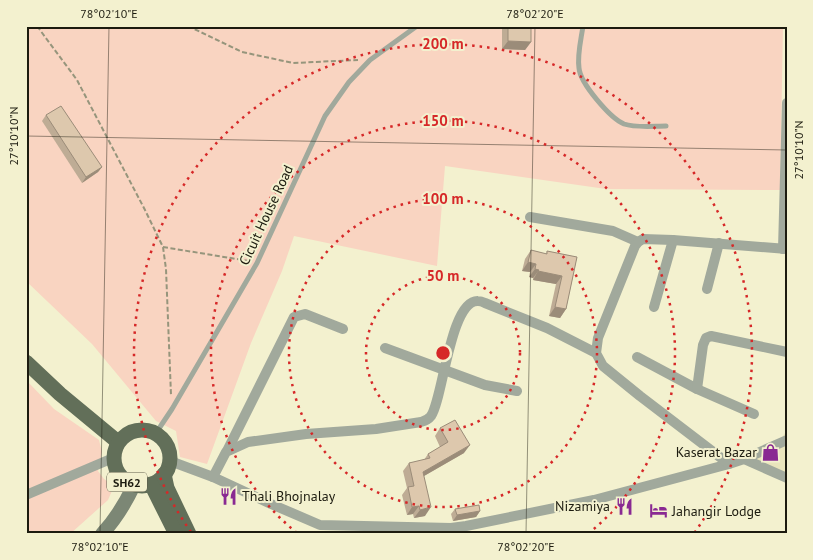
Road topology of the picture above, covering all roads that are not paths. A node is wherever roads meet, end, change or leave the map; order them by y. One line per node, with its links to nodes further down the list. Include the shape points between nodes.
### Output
1 (418, 26): 22 (lane, Cicuit House Road, via 370,60 349,82 325,116 257,263)
2 (583, 26): 4 (lane, via 578,61 580,75 604,107 625,124)
3 (787, 103): 9 (street)
4 (666, 126)
5 (530, 217): 7 (street, via 613,231)
6 (673, 240): 7 (street, via 649,238); 8 (street); 11 (street)
7 (638, 242): 15 (street, via 598,338)
8 (719, 243): 9 (street); 10 (street)
9 (785, 249)
10 (707, 289)
11 (654, 307)
12 (343, 329): 25 (street, via 305,314 294,316)
13 (385, 348): 18 (street)
14 (787, 352): 19 (street, via 711,336 706,338)
15 (596, 353): 18 (street, via 547,328 477,301 466,307 462,315); 28 (street, via 603,366)
16 (637, 357): 19 (street)
17 (26, 362): 24 (main road)
18 (443, 370): 20 (street, via 485,385); 25 (street, via 432,415 427,420 248,442)
19 (697, 389): 21 (street)
20 (518, 391)
21 (754, 414)
22 (156, 433): 24 (main road, via 131,431); 29 (main road, SH62, via 166,442 170,455)
23 (787, 440): 27 (street)
24 (118, 442): 26 (main road, SH62)
25 (226, 452): 30 (street)
26 (113, 458): 33 (main road, SH62, via 117,472); 34 (street)
27 (744, 459): 28 (street); 31 (street)
28 (729, 464): 35 (street, via 594,500 466,526)
29 (167, 468): 30 (street); 32 (main road, SH62); 38 (main road, SH62, via 167,488)
30 (213, 477): 35 (street)
31 (787, 478)
32 (151, 484): 33 (main road, SH62); 37 (main road, SH62)
33 (134, 485): 36 (street)
34 (26, 495)
35 (320, 525): 39 (street)
36 (102, 534)
37 (176, 534)
38 (189, 534)
39 (333, 534)

